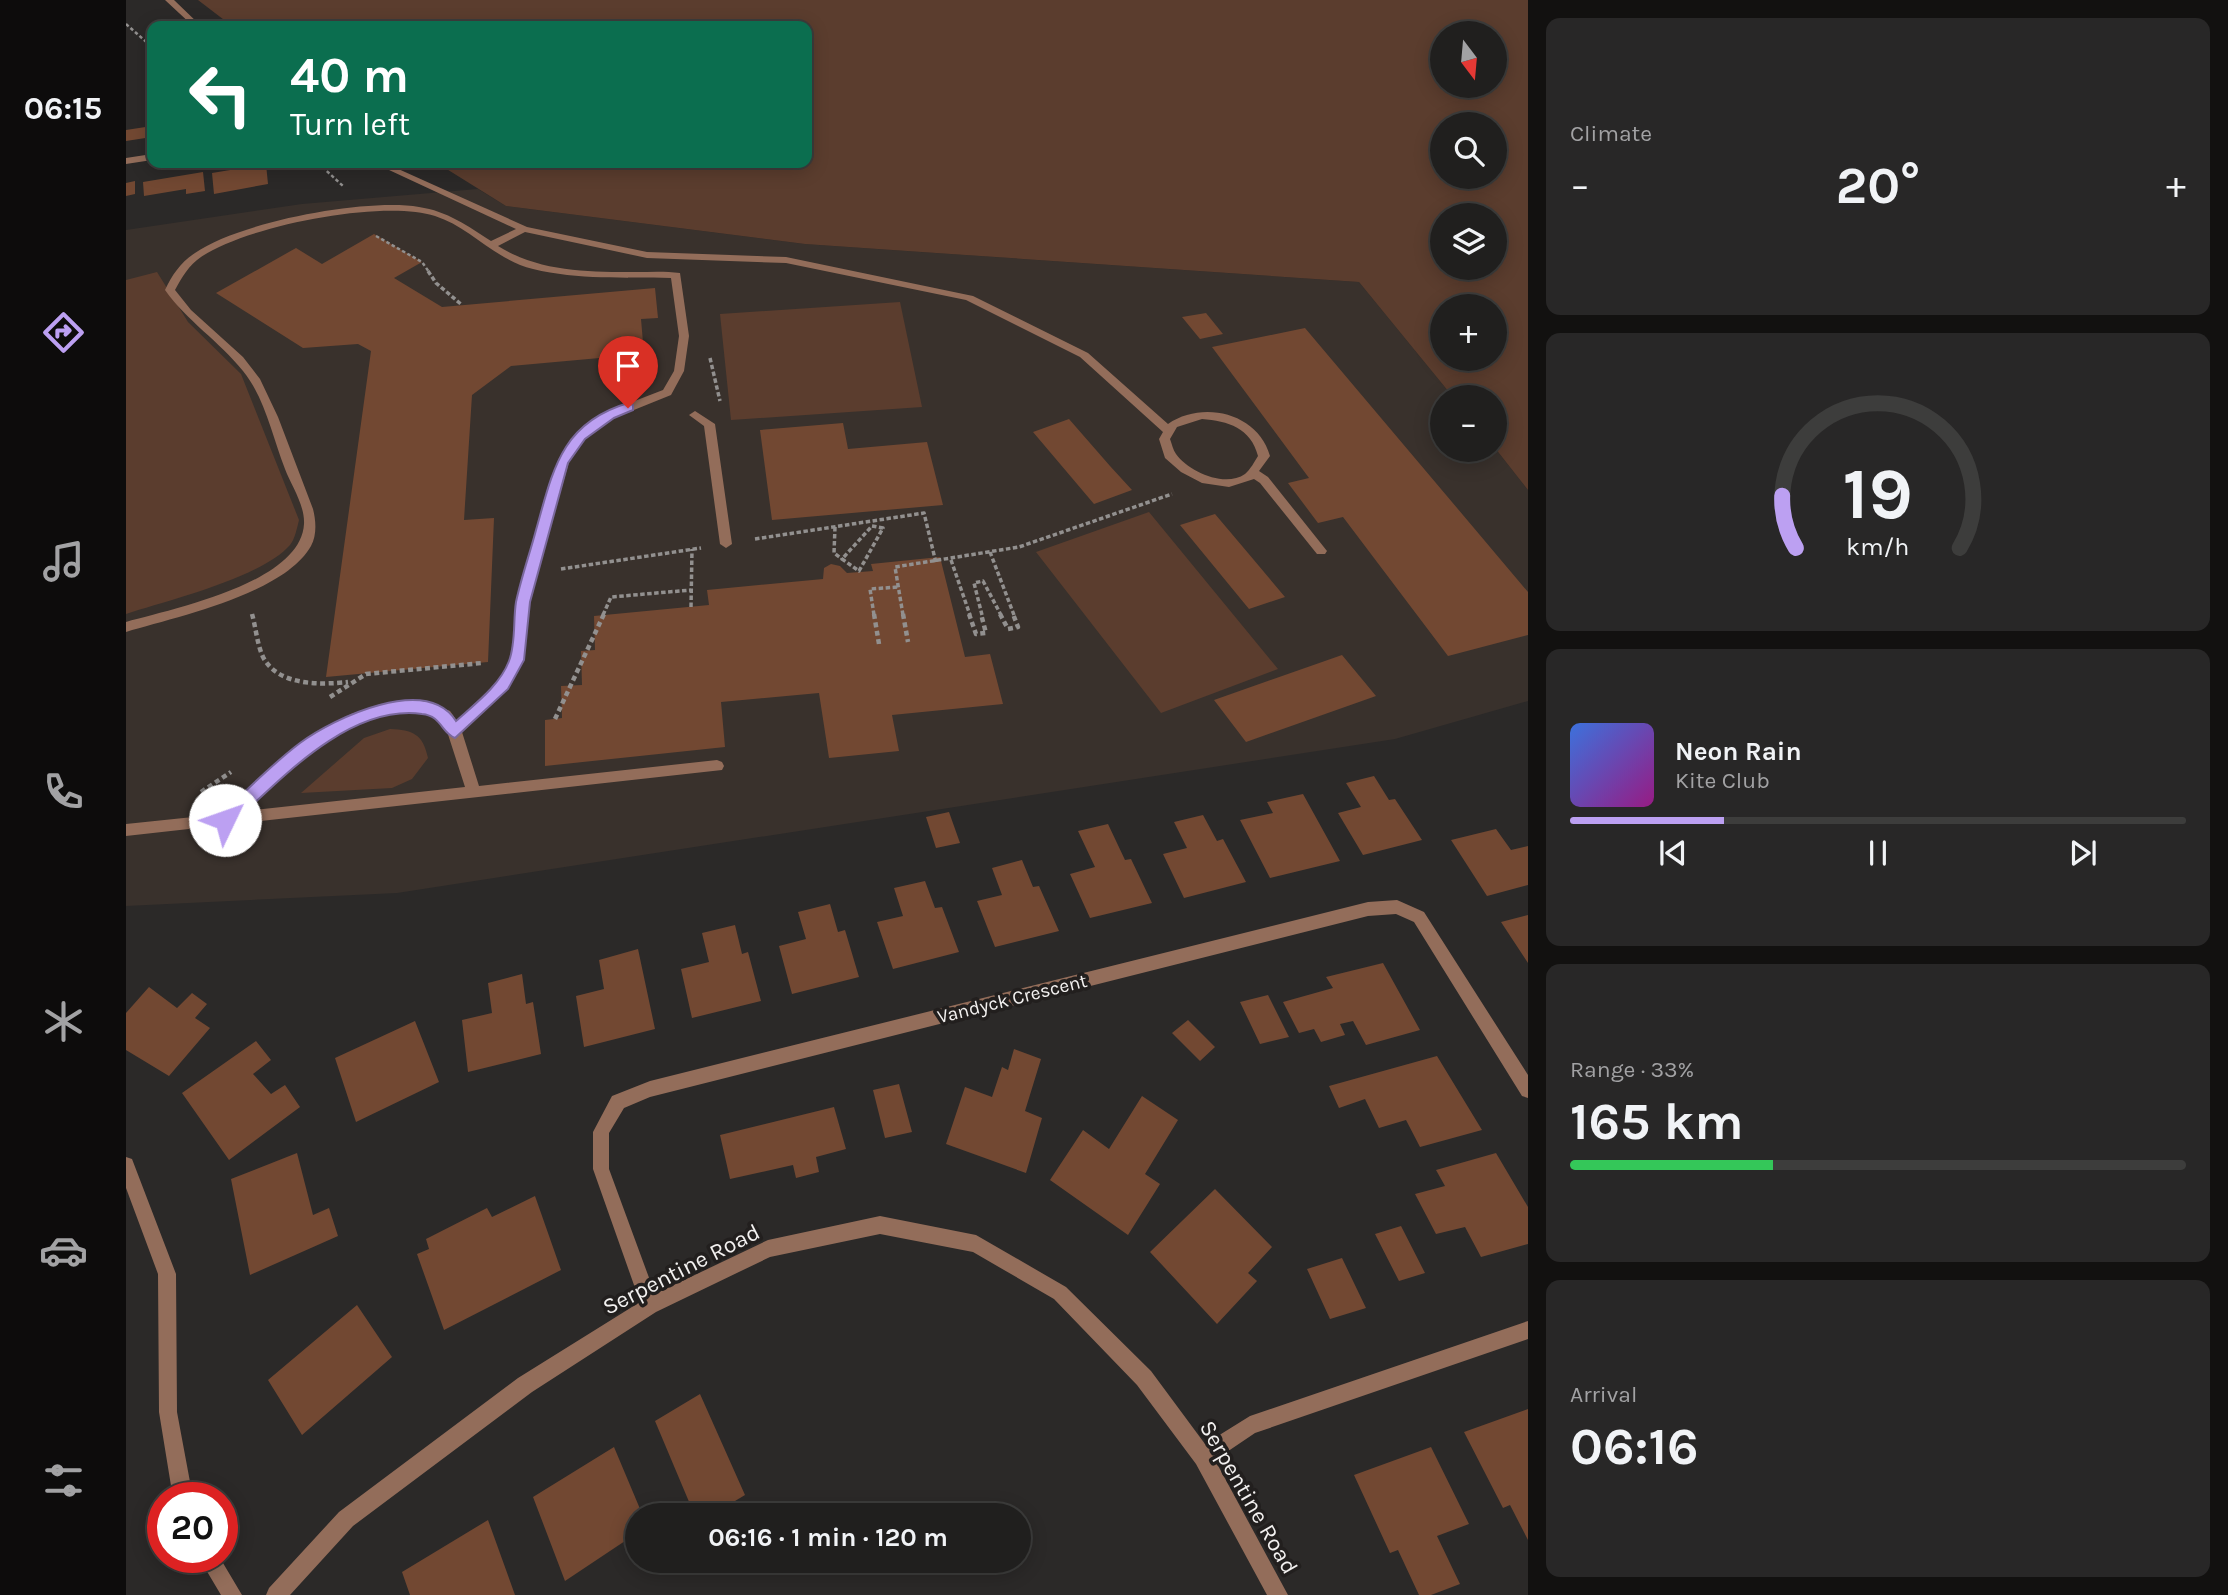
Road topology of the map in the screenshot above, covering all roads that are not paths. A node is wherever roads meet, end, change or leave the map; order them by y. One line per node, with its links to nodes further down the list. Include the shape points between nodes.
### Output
1 (169, 0): 2 (street)
2 (192, 21)
3 (147, 158): 4 (street)
4 (126, 161)
5 (389, 168): 6 (street)
6 (524, 229): 7 (street); 9 (street, via 647,255 786,260 970,298 1084,355)
7 (491, 245): 13 (street, via 438,213 364,211 303,217 253,231 205,251 180,269 170,290 181,307 250,371 311,524 306,547 285,569 245,588); 14 (street, via 532,266 676,275 682,328 679,371 667,392 610,415 581,436 563,461 523,602 517,660 503,685)
8 (695, 415): 11 (street, via 709,424)
9 (1168, 430): 10 (street, via 1165,450 1194,477 1235,481); 10 (street, via 1201,415 1245,426 1262,445 1264,456)
10 (1254, 473): 12 (street)
11 (726, 544)
12 (1321, 551)
13 (126, 627)
14 (455, 731): 16 (street); 17 (street, via 445,715 424,708 370,713 306,747)
15 (717, 766): 16 (street)
16 (472, 790): 17 (street)
17 (225, 820): 18 (street)
18 (126, 830)
19 (1528, 1090): 21 (street, Vandyck Crescent, via 1437,939 1419,917 1397,906 1341,916 663,1085 618,1102 601,1132 601,1169)
20 (126, 1165): 24 (street, via 167,1274 168,1412)
21 (650, 1306): 23 (street, Serpentine Road, via 768,1249 880,1225 976,1244 1060,1293 1144,1378); 27 (street, Serpentine Road, via 525,1385 346,1519)
22 (1528, 1330): 23 (street, via 1250,1425)
23 (1202, 1457): 28 (street, Serpentine Road)
24 (180, 1482)
25 (218, 1573): 26 (street)
26 (232, 1595)
27 (276, 1595)
28 (1278, 1595)

